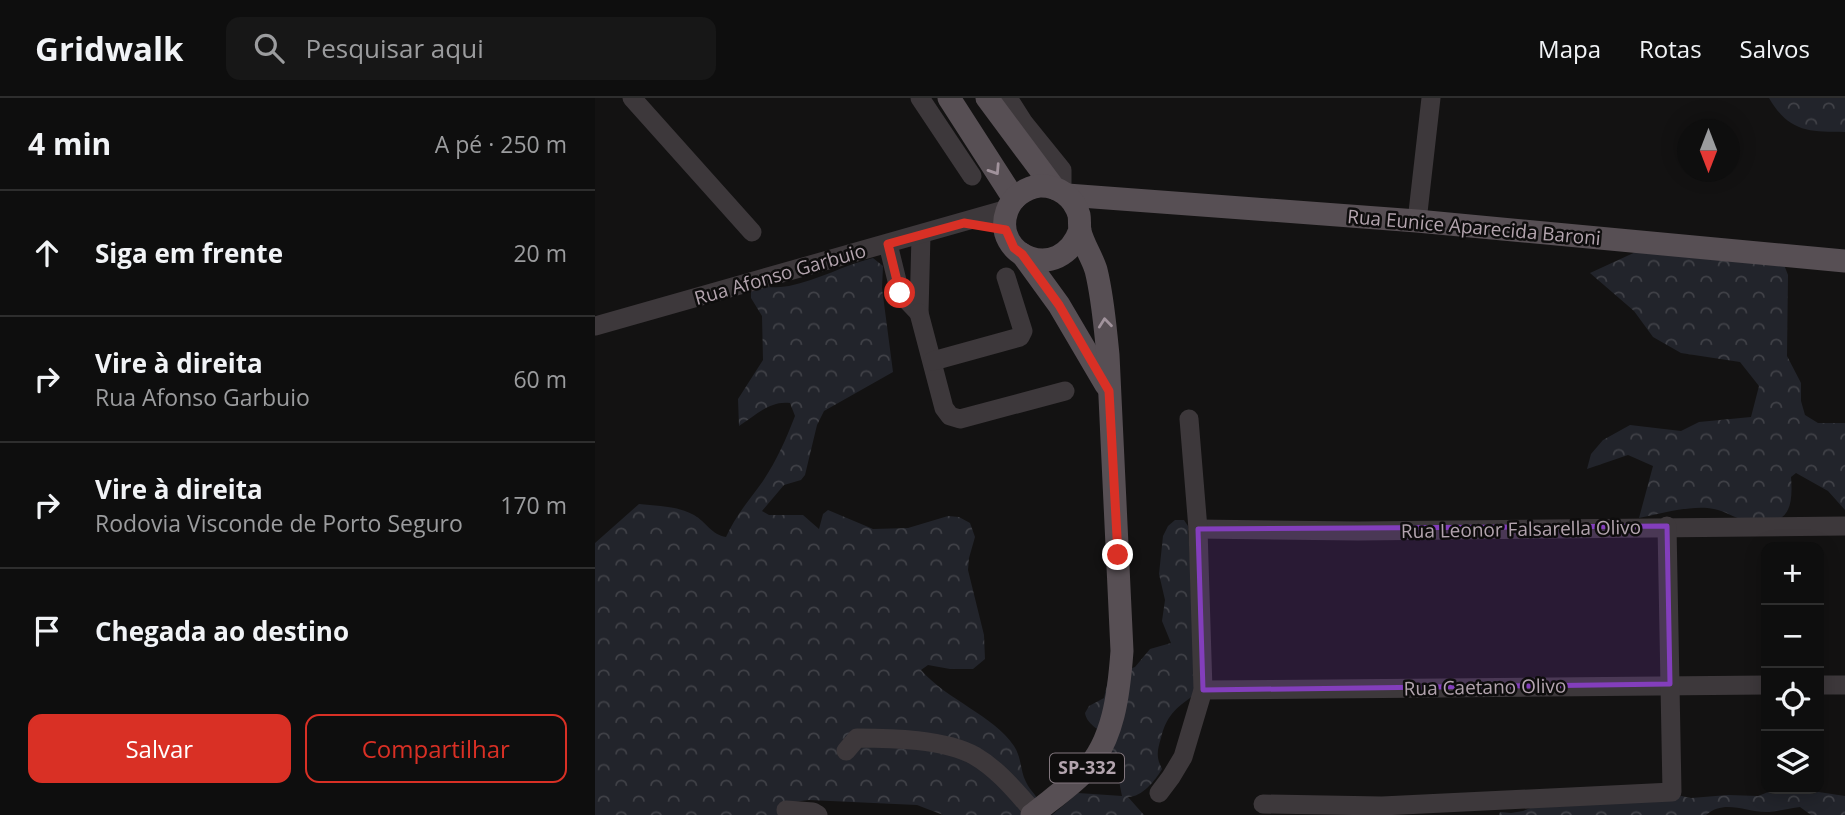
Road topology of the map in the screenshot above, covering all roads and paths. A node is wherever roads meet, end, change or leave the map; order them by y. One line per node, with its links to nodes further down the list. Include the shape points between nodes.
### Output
1 (632, 98): 11 (street)
2 (920, 98): 7 (street)
3 (949, 98): 9 (main road, one-way to 9)
4 (986, 98): 8 (main road, SP-332)
5 (1008, 98): 8 (street, via 1062,170)
6 (1431, 98): 10 (street)
7 (972, 176)
8 (1068, 203): 9 (main road, via 1032,187); 10 (main road, Rua Eunice Aparecida Baroni, via 1102,197); 14 (main road, via 1075,242 1068,251 1045,261); 21 (main road, SP-332, one-way to 8, via 1096,269)
9 (1009, 213): 12 (street, Rua Afonso Garbuio, via 993,212); 14 (main road, via 1014,248)
10 (1417, 221): 15 (main road, Rua Eunice Aparecida Baroni)
11 (752, 232)
12 (921, 235): 13 (street, Rua Afonso Garbuio); 17 (street)
13 (888, 244): 17 (street, via 900,293); 18 (street, Rua Afonso Garbuio)
14 (1022, 254): 21 (main road, SP-332, via 1059,305)
15 (1845, 261)
16 (1006, 277): 19 (street, via 1021,320 1020,337)
17 (919, 313): 19 (street)
18 (595, 326)
19 (933, 361): 20 (street, via 944,408 960,419)
20 (1065, 391)
21 (1109, 391): 35 (main road, SP-332, via 1122,651 1119,686 1111,723 1092,762)
22 (1189, 419): 25 (street)
23 (1667, 526): 24 (street, Rua Leonor Falsarella Olivo); 25 (street, Rua Leonor Falsarella Olivo, via 1358,531); 26 (street)
24 (1845, 526)
25 (1198, 528): 30 (street)
26 (1670, 684): 27 (street, Rua Caetano Olivo); 30 (street, Rua Caetano Olivo); 33 (street, via 1672,792 1382,806)
27 (1761, 685)
28 (1824, 685): 29 (street)
29 (1845, 685)
30 (1203, 690): 32 (street, via 1183,757)
31 (846, 751): 35 (street, via 857,738 909,739 974,755 1000,775)
32 (1159, 793)
33 (1263, 804)
34 (786, 810): 36 (street)
35 (1034, 814)
36 (818, 815)

